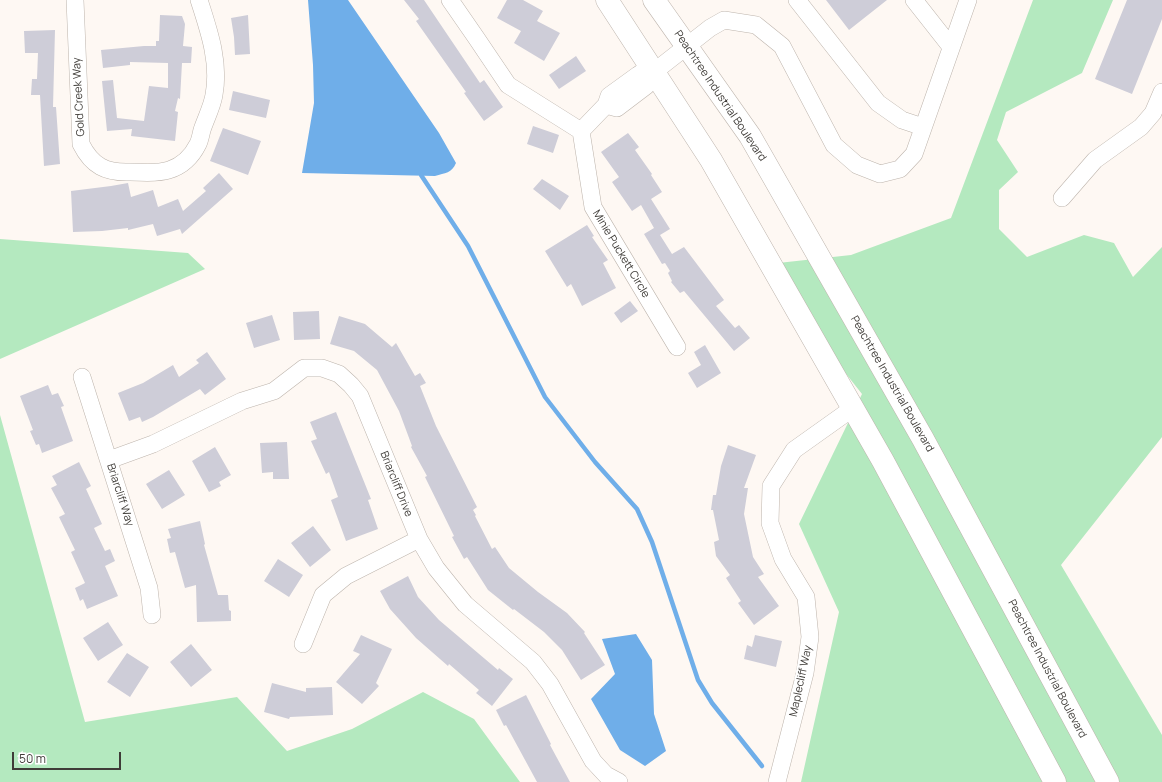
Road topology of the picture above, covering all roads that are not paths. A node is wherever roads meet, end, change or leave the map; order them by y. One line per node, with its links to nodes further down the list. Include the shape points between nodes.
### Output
1 (75, 0): 2 (street, Gold Creek Way, via 81,144 94,162 105,169 117,172 157,172 170,170 191,155 199,143 214,96 215,55)
2 (198, 0)
3 (450, 0): 14 (street, via 508,85)
4 (606, 0): 11 (main road)
5 (654, 0): 9 (main road, Peachtree Industrial Boulevard)
6 (798, 0): 13 (street, via 878,103 902,120)
7 (914, 0): 10 (street)
8 (968, 0): 10 (street)
9 (688, 47): 11 (street); 13 (street, via 724,20 756,25 782,46 834,145 857,165 880,174 900,169 914,154); 26 (main road, Peachtree Industrial Boulevard, via 750,136 916,426)
10 (951, 47): 13 (street)
11 (652, 73): 14 (street, via 638,74 609,96 606,105); 18 (main road, via 711,160)
12 (1162, 92): 15 (street, via 1153,113 1141,127 1095,160)
13 (923, 127)
14 (581, 131): 16 (street, Minie Puckett Circle, via 593,207)
15 (1062, 198)
16 (677, 347)
17 (82, 377): 19 (street, Briarcliff Way)
18 (853, 408): 24 (street, Maplecliff Way, via 794,450 771,486 770,523 783,559 806,597 810,637 804,673); 25 (main road)
19 (109, 460): 20 (street, Briarcliff Drive, via 153,444 242,401 274,391 304,368 322,368 339,374 360,396); 21 (street, Briarcliff Way, via 150,588)
20 (419, 539): 22 (street, via 346,576 323,595); 23 (street, Briarcliff Drive, via 436,568 465,604 533,662 550,684 593,761 606,775)
21 (152, 615)
22 (304, 644)
23 (619, 782)
24 (777, 782)
25 (1055, 782)
26 (1108, 782)

